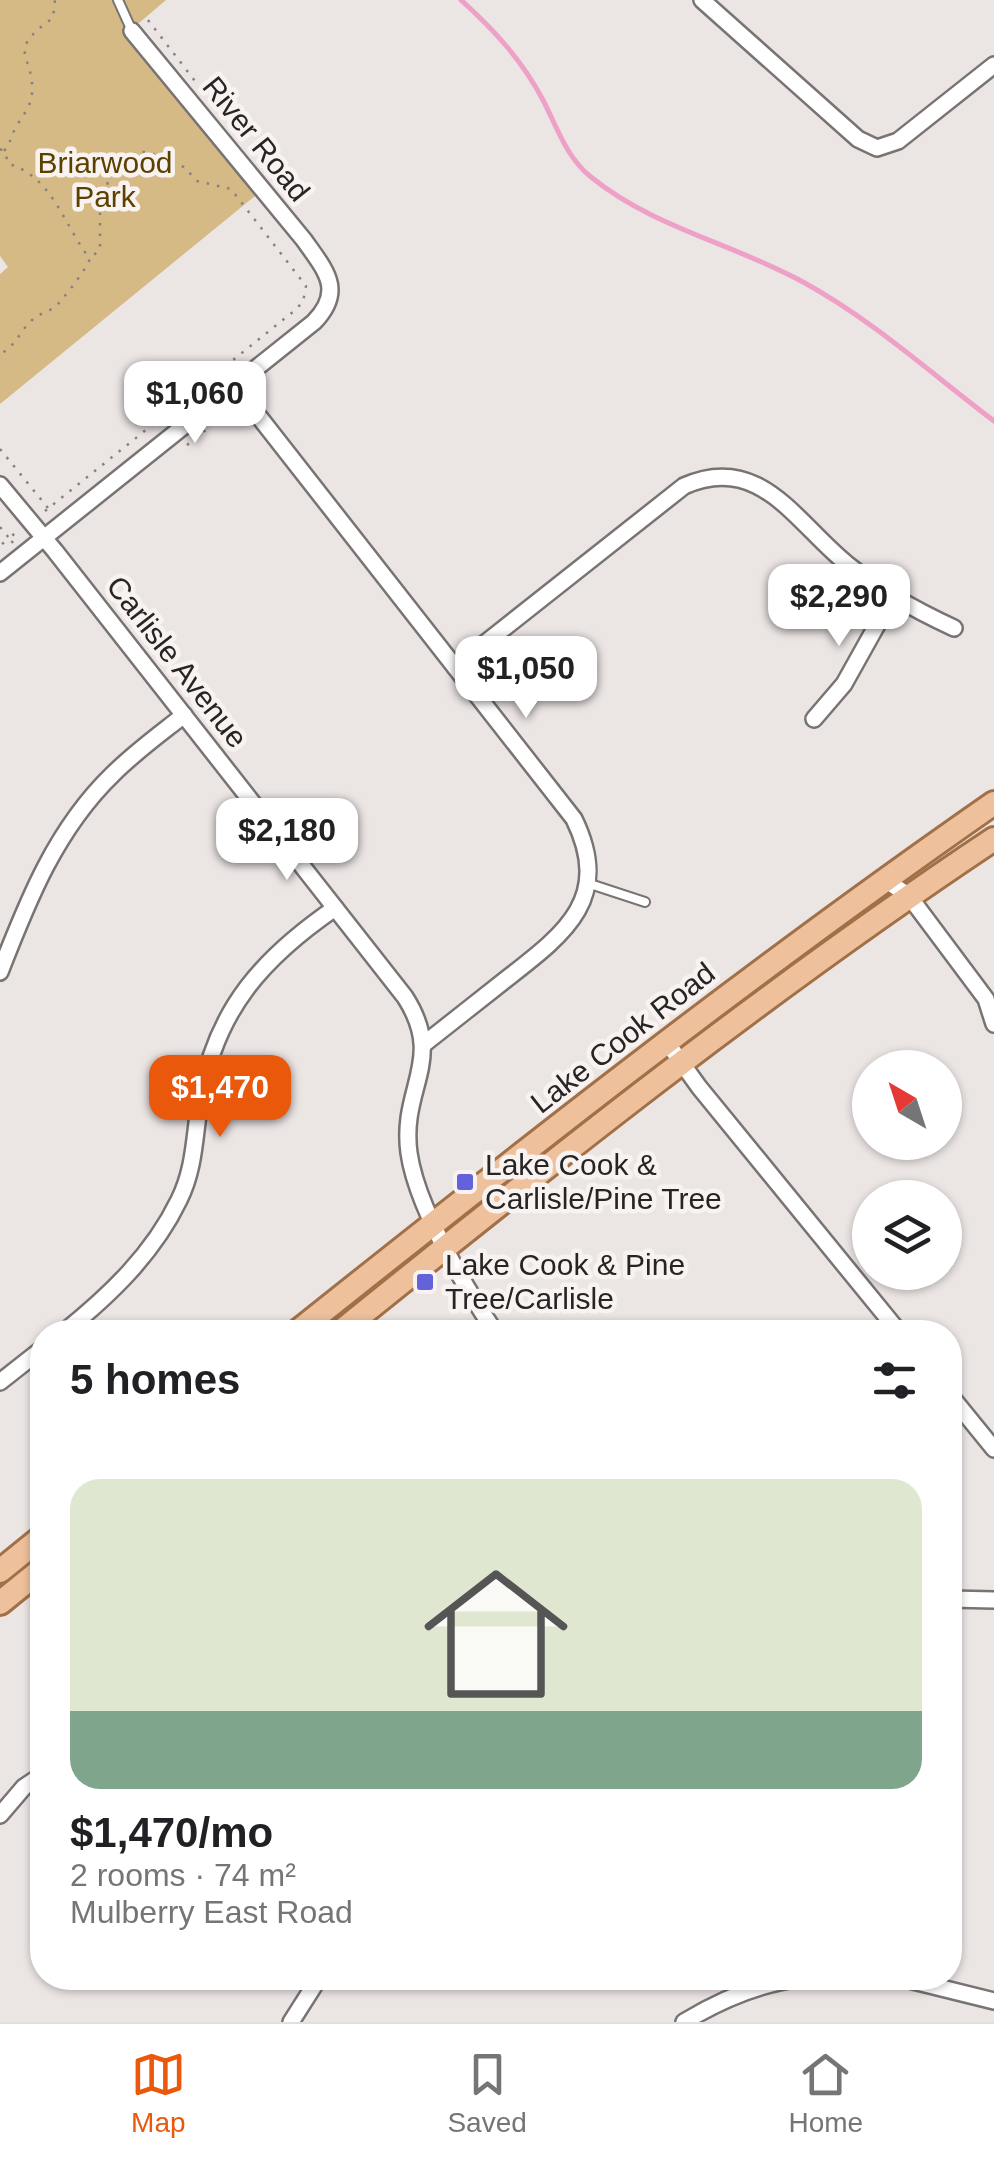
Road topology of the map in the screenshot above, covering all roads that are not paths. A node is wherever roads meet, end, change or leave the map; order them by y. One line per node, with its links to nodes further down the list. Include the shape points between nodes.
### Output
1 (118, 0): 3 (lane)
2 (702, 0): 4 (street, via 876,148 898,141)
3 (132, 31): 5 (street, River Road, via 304,240 331,286 324,312)
4 (994, 65)
5 (240, 392): 7 (street); 11 (street)
6 (0, 485): 7 (street, Carlisle Avenue)
7 (45, 537): 8 (street); 12 (street, Carlisle Avenue)
8 (0, 574)
9 (892, 598): 10 (street); 11 (street, via 766,488 711,478 684,486); 13 (street, via 844,684)
10 (954, 628)
11 (455, 667): 17 (street, via 574,820 586,843)
12 (184, 715): 20 (street, Carlisle Avenue); 21 (street, via 112,775 80,812 28,898)
13 (814, 719)
14 (994, 803): 16 (main road, Lake Cook Road)
15 (994, 839): 18 (main road, Lake Cook Road)
16 (884, 879): 18 (street); 24 (main road, Lake Cook Road)
17 (587, 883): 19 (lane); 25 (street, via 578,914 553,943)
18 (908, 896): 22 (street); 26 (main road, Lake Cook Road)
19 (645, 902)
20 (336, 908): 25 (street, Carlisle Avenue, via 405,997); 29 (street, via 265,963 242,993 208,1064 198,1138 180,1198 129,1274)
21 (0, 972)
22 (990, 997): 23 (street)
23 (994, 1024)
24 (666, 1041): 26 (street); 27 (main road, Lake Cook Road)
25 (424, 1044): 27 (street, via 408,1113 409,1151)
26 (682, 1063): 28 (main road, Lake Cook Road); 33 (street)
27 (435, 1222): 28 (street); 30 (main road, Lake Cook Road)
28 (446, 1246): 31 (main road, Lake Cook Road); 32 (street)
29 (77, 1320)
30 (313, 1320)
31 (355, 1320)
32 (486, 1320)
33 (889, 1320)
34 (30, 1359): 35 (street)
35 (4, 1380)
36 (962, 1409): 37 (street)
37 (994, 1448)
38 (30, 1547): 39 (main road)
39 (0, 1571)
40 (30, 1578): 43 (main road)
41 (962, 1599): 42 (street)
42 (994, 1600)
43 (0, 1602)
44 (30, 1783): 45 (street)
45 (0, 1814)
46 (311, 1990): 50 (street)
47 (751, 1990): 51 (street)
48 (950, 1990): 49 (street)
49 (994, 2001)
50 (290, 2022)
51 (684, 2022)

